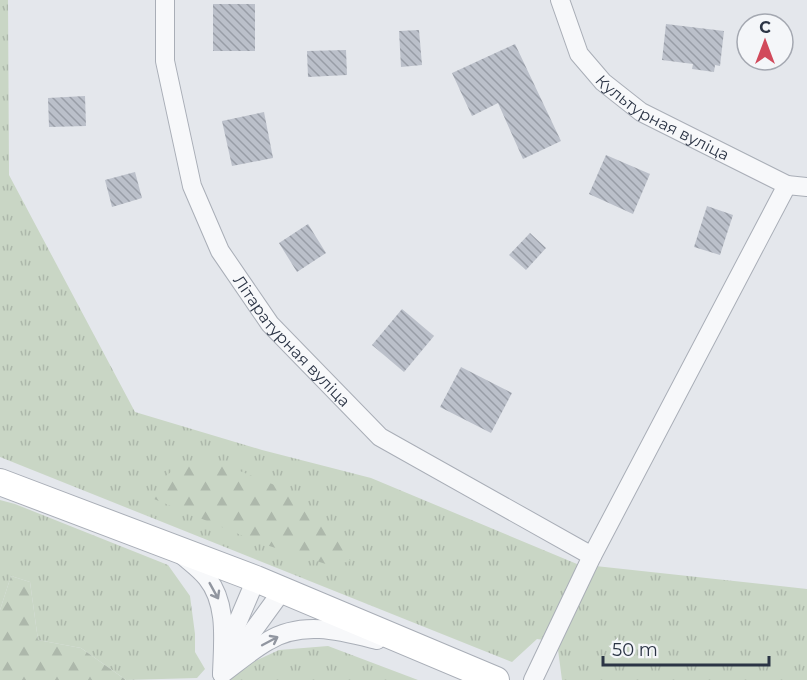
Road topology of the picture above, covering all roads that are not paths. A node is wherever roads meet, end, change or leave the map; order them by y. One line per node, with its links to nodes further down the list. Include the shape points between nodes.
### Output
1 (165, 0): 7 (street, Літаратурная вуліца, via 165,61 192,186 220,251 270,324 380,437)
2 (560, 0): 3 (street, Культурная вуліца, via 579,54 603,82 641,112)
3 (787, 185): 4 (street, Культурная вуліца); 7 (street)
4 (807, 187)
5 (0, 482): 6 (main road)
6 (175, 549): 8 (main road); 11 (street, one-way to 11, via 207,578 220,600)
7 (592, 556): 13 (street)
8 (256, 579): 9 (main road); 11 (street, via 230,640)
9 (282, 591): 10 (main road); 11 (street)
10 (440, 656): 11 (street, one-way to 10, via 269,640 296,629 334,629); 12 (main road)
11 (221, 677)
12 (496, 680)
13 (533, 680)

